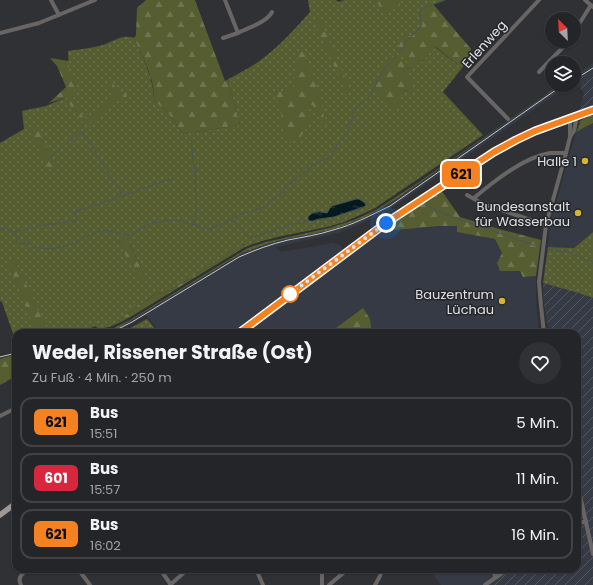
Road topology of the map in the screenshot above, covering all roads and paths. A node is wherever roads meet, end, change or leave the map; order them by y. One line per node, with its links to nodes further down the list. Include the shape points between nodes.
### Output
1 (51, 0): 8 (street)
2 (95, 0): 8 (street)
3 (226, 0): 11 (street)
4 (539, 0): 18 (street, Erlenweg, via 467,77)
5 (585, 0): 6 (street)
6 (592, 6): 9 (street)
7 (272, 12): 11 (street, via 270,16)
8 (59, 15): 10 (street)
9 (581, 22)
10 (0, 33)
11 (238, 33): 12 (street)
12 (223, 38)
13 (562, 48): 14 (street)
14 (539, 72)
15 (593, 110): 16 (main road)
16 (578, 116): 17 (main road); 19 (street)
17 (570, 118): 19 (street); 24 (main road, via 542,128 494,152 386,223)
18 (508, 119)
19 (570, 137): 20 (street)
20 (566, 153): 22 (street, via 550,153 525,162 503,175); 23 (street)
21 (467, 194): 22 (street)
22 (474, 198): 23 (street, via 483,204)
23 (546, 225): 25 (street, via 539,282)
24 (243, 329)
25 (544, 329)
26 (12, 410): 27 (street)
27 (0, 416)
28 (581, 499): 31 (street)
29 (12, 506): 30 (main road)
30 (0, 515)
31 (586, 521): 32 (street); 33 (street)
32 (581, 523)
33 (593, 554)
34 (24, 573): 45 (street, via 19,580)
35 (81, 573): 46 (street)
36 (163, 573): 47 (street)
37 (184, 573): 47 (street)
38 (258, 573): 48 (street)
39 (322, 573): 49 (street)
40 (343, 573): 50 (street)
41 (381, 573): 51 (street)
42 (494, 573): 44 (street)
43 (502, 573): 44 (street)
44 (496, 577): 52 (street)
45 (21, 585)
46 (90, 585)
47 (171, 585)
48 (263, 585)
49 (322, 585)
50 (329, 585)
51 (375, 585)
52 (485, 585)

